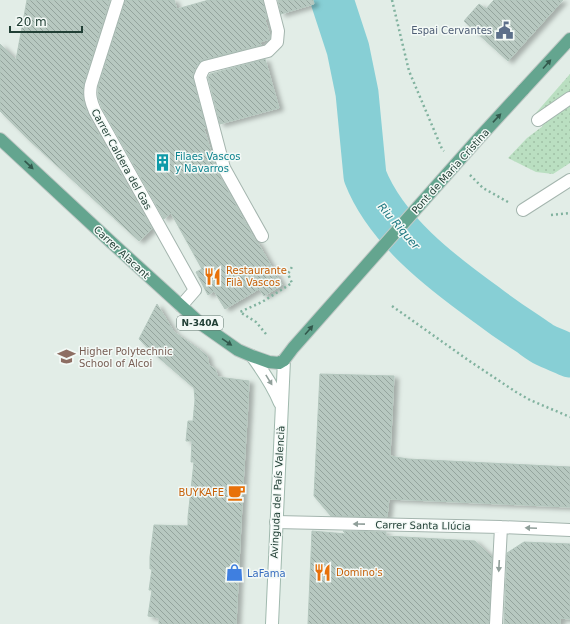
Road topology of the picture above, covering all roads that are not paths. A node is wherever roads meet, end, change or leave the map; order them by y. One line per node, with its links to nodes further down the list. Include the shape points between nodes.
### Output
1 (118, 0): 10 (street, Carrer Caldera del Gas, via 89,93 95,111 195,290)
2 (270, 0): 9 (street, via 278,31 277,42 268,51 205,68 200,77 224,168)
3 (570, 39): 12 (main road, Pont de Maria Cristina, one-way to 3, bridge, via 478,139)
4 (570, 98): 5 (street)
5 (538, 120)
6 (0, 138): 10 (main road, Carrer Alacant / N-340A, one-way to 10)
7 (570, 180): 8 (street)
8 (523, 210)
9 (262, 236)
10 (181, 306): 11 (main road, Carrer Alacant / N-340A, one-way to 11, via 220,338)
11 (252, 356): 12 (main road, Carrer Alacant / N-340A, via 269,362 279,363); 13 (street, Carrer Alacant, one-way to 13, via 268,379)
12 (284, 360): 13 (street, Avinguda del País Valencià)
13 (281, 406): 14 (street, Avinguda del País Valencià)
14 (276, 522): 15 (street, Carrer Santa Llúcia, one-way to 14); 17 (street, Avinguda del País Valencià)
15 (501, 527): 16 (street, Carrer Santa Llúcia, one-way to 15); 18 (street, one-way to 18)
16 (570, 530)
17 (272, 624)
18 (496, 624)

